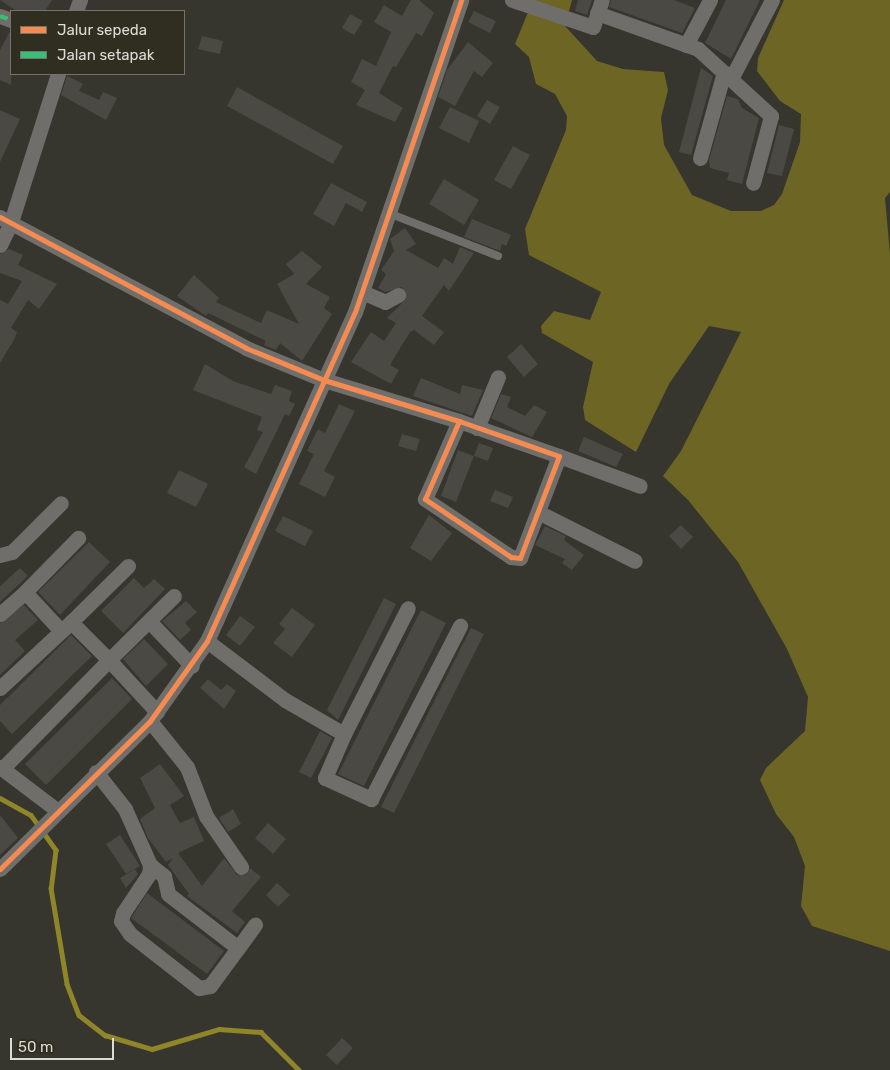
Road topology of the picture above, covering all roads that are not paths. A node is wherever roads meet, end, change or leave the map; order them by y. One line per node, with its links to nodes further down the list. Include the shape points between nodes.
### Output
1 (461, 0): 11 (street)
2 (512, 0): 5 (street, via 593,27)
3 (710, 0): 6 (street)
4 (772, 0): 8 (street)
5 (600, 7): 6 (street)
6 (686, 45): 8 (street, via 698,49)
7 (58, 75): 12 (street)
8 (728, 76): 9 (street); 10 (street, via 771,116)
9 (700, 158)
10 (753, 183)
11 (391, 214): 14 (lane); 15 (street)
12 (6, 220): 13 (street); 18 (street, via 246,348)
13 (0, 246)
14 (498, 256)
15 (362, 292): 16 (street, via 385,302); 18 (street)
16 (398, 295)
17 (498, 377): 20 (street)
18 (324, 380): 19 (street); 36 (street)
19 (458, 422): 20 (street); 24 (street, via 425,498 516,558 522,555)
20 (477, 428): 21 (street)
21 (559, 456): 22 (street); 24 (street)
22 (640, 486)
23 (61, 503): 26 (street, via 12,552)
24 (540, 513): 27 (street)
25 (78, 538): 29 (street)
26 (0, 554)
27 (635, 561)
28 (128, 566): 34 (street)
29 (25, 592): 32 (street); 34 (street)
30 (174, 596): 33 (street)
31 (408, 608): 41 (street)
32 (0, 614)
33 (149, 622): 37 (street); 38 (street)
34 (66, 626): 37 (street); 39 (street)
35 (460, 626): 41 (street, via 371,799 324,778)
36 (207, 641): 38 (street); 41 (street, via 285,700)
37 (109, 660): 40 (street); 42 (street)
38 (192, 666): 40 (street)
39 (0, 688)
40 (154, 717): 43 (street); 45 (street, via 187,767 206,816)
41 (344, 734)
42 (2, 767): 44 (street)
43 (96, 772): 44 (street); 47 (street, via 125,809)
44 (54, 817): 46 (street)
45 (241, 867)
46 (0, 869)
47 (149, 869): 49 (street, via 151,882); 49 (street, via 123,912 121,921 130,934 199,988 210,986)
48 (255, 924): 49 (street)
49 (238, 948)

